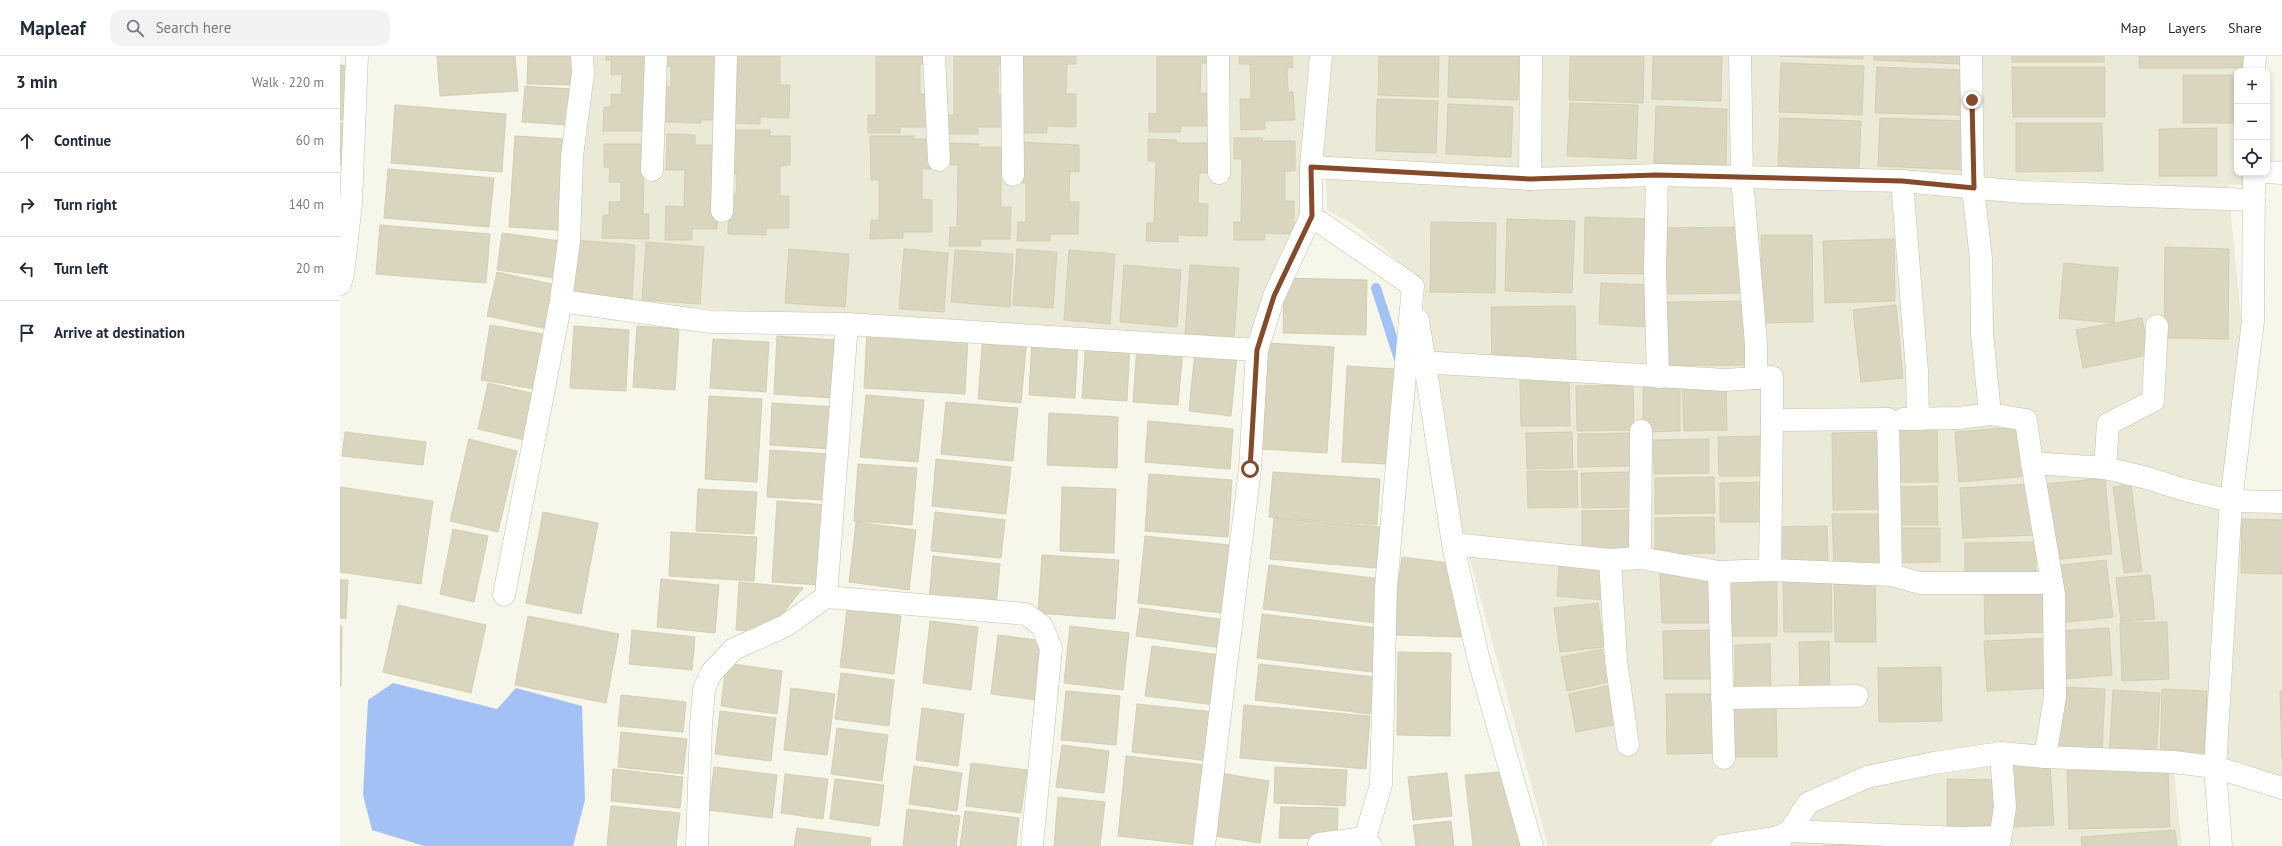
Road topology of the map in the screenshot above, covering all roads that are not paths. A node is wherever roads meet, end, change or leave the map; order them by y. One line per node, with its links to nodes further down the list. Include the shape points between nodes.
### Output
1 (357, 56): 30 (street, via 351,203)
2 (582, 56): 32 (street, via 583,73 572,156 569,241)
3 (656, 56): 16 (street)
4 (726, 56): 28 (street)
5 (934, 56): 14 (street)
6 (1012, 56): 20 (street)
7 (1218, 56): 18 (street)
8 (1321, 56): 15 (street)
9 (1531, 56): 24 (street)
10 (1740, 56): 23 (street)
11 (1971, 56): 26 (street)
12 (2254, 56): 13 (street)
13 (2254, 68)
14 (939, 160)
15 (1311, 167): 24 (street); 29 (street)
16 (652, 170)
17 (2270, 172): 19 (street)
18 (1219, 173)
19 (2282, 173)
20 (1013, 175)
21 (1657, 175): 23 (street); 24 (street); 37 (street, via 1655,270)
22 (2254, 176): 27 (street)
23 (1742, 177): 25 (street); 38 (street, via 1756,344)
24 (1530, 179)
25 (1902, 181): 26 (street); 41 (street, via 1917,371)
26 (1974, 188): 27 (street); 39 (street, via 1981,259 1982,334)
27 (2254, 200): 46 (street, via 2253,322)
28 (722, 211)
29 (1312, 216): 31 (street); 35 (street, via 1274,296)
30 (340, 284)
31 (1413, 286): 48 (street); 70 (street, via 1386,587 1381,785)
32 (562, 301): 33 (street, via 712,322); 55 (street)
33 (847, 324): 35 (street); 56 (street)
34 (2157, 326): 45 (street, via 2153,401 2108,424)
35 (1257, 350): 73 (street, via 1250,469)
36 (1437, 363): 37 (street)
37 (1658, 376): 38 (street, via 1725,380)
38 (1756, 378): 42 (street, via 1772,378)
39 (1990, 414): 41 (street); 44 (street, via 2026,420)
40 (1888, 419): 41 (street); 42 (street); 53 (street)
41 (1918, 419)
42 (1772, 420): 51 (street)
43 (1641, 431): 49 (street)
44 (2032, 464): 45 (street); 54 (street)
45 (2105, 468): 46 (street)
46 (2231, 501): 47 (street); 63 (street)
47 (2282, 502)
48 (1453, 544): 50 (street); 75 (street, via 1478,657)
49 (1640, 558): 50 (street); 52 (street)
50 (1610, 560): 59 (street, via 1616,660)
51 (1770, 570): 52 (street); 53 (street)
52 (1719, 572): 58 (street)
53 (1891, 575): 54 (street, via 1920,583)
54 (2052, 583): 61 (street, via 2056,697)
55 (504, 595)
56 (826, 597): 71 (street, via 784,626 734,649 711,673 704,690); 72 (street, via 1026,614 1042,626 1051,648)
57 (1857, 696): 58 (street)
58 (1722, 698): 62 (street)
59 (1628, 745)
60 (2001, 753): 61 (street); 67 (street, via 1867,777 1808,803); 69 (street, via 2005,807)
61 (2045, 757): 63 (street, via 2173,762)
62 (1724, 758)
63 (2215, 767): 65 (street); 77 (street)
64 (2282, 772): 65 (street)
65 (2236, 773): 66 (street)
66 (2282, 788)
67 (1783, 838): 68 (street); 76 (street)
68 (1868, 840): 69 (street, via 1960,838)
69 (2000, 841)
70 (1368, 842): 74 (street)
71 (697, 846)
72 (1032, 846)
73 (1204, 846)
74 (1319, 846)
75 (1532, 846)
76 (1722, 846)
77 (2221, 846)

